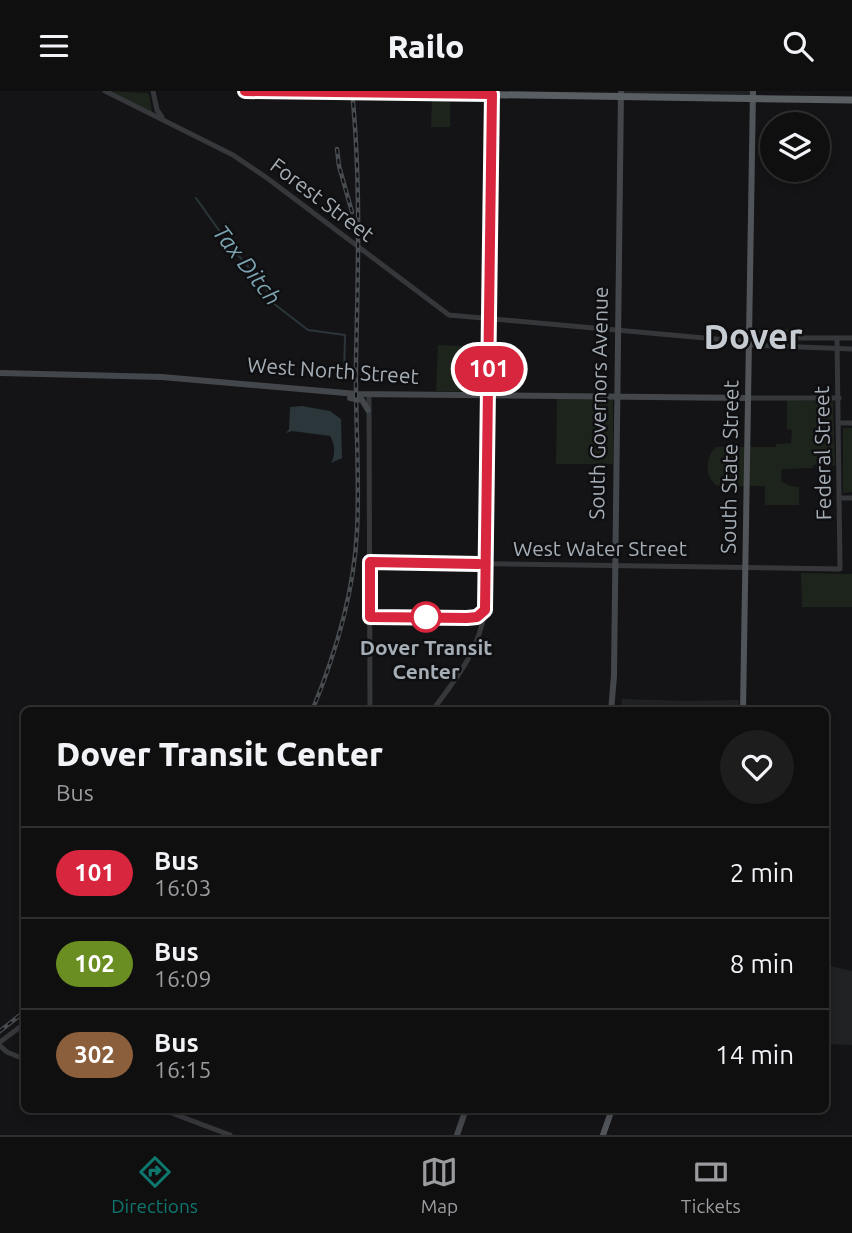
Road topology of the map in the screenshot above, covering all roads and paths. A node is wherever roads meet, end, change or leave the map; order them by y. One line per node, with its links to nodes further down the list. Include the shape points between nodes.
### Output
1 (105, 91): 7 (street, Forest Street)
2 (153, 91): 7 (street, via 157,110)
3 (248, 91): 4 (highway)
4 (621, 94): 5 (highway); 9 (main road, South Governors Avenue)
5 (753, 95): 6 (highway); 12 (main road, South State Street)
6 (852, 100)
7 (168, 121): 8 (street, Forest Street, via 267,178 449,315)
8 (489, 320): 9 (street); 18 (street)
9 (618, 331): 12 (street); 19 (main road, South Governors Avenue)
10 (836, 338): 11 (street); 12 (street, via 757,338); 13 (street, Federal Street)
11 (852, 338)
12 (749, 342): 13 (street, via 756,346); 20 (main road, South State Street)
13 (836, 348): 14 (street); 21 (street, Federal Street)
14 (852, 349)
15 (0, 373): 16 (main road, West North Street, via 162,377)
16 (317, 390): 17 (main road, West North Street); 22 (main road, via 361,399)
17 (369, 395): 18 (main road, West North Street); 22 (street)
18 (488, 395): 19 (main road, West North Street); 28 (street)
19 (617, 397): 20 (main road, West North Street); 29 (main road, South Governors Avenue)
20 (748, 398): 21 (street); 30 (main road, South State Street)
21 (839, 398): 23 (street, Federal Street)
22 (368, 409): 27 (street)
23 (839, 423): 24 (street); 25 (street, Federal Street)
24 (852, 423)
25 (840, 498): 26 (street); 31 (street, Federal Street)
26 (852, 498)
27 (370, 562): 28 (street, West Water Street); 32 (street)
28 (487, 564): 29 (street, West Water Street); 33 (street, via 485,610 475,649)
29 (615, 565): 30 (street, West Water Street); 34 (main road, South Governors Avenue)
30 (746, 566): 31 (street, West Water Street); 35 (main road, South State Street)
31 (840, 569)
32 (370, 707)
33 (435, 707)
34 (611, 707)
35 (743, 707)
36 (21, 1026): 37 (street)
37 (0, 1044): 38 (street)
38 (21, 1058)
39 (172, 1113): 42 (street)
40 (465, 1113): 43 (main road)
41 (611, 1113): 44 (main road)
42 (230, 1135)
43 (457, 1135)
44 (603, 1135)

